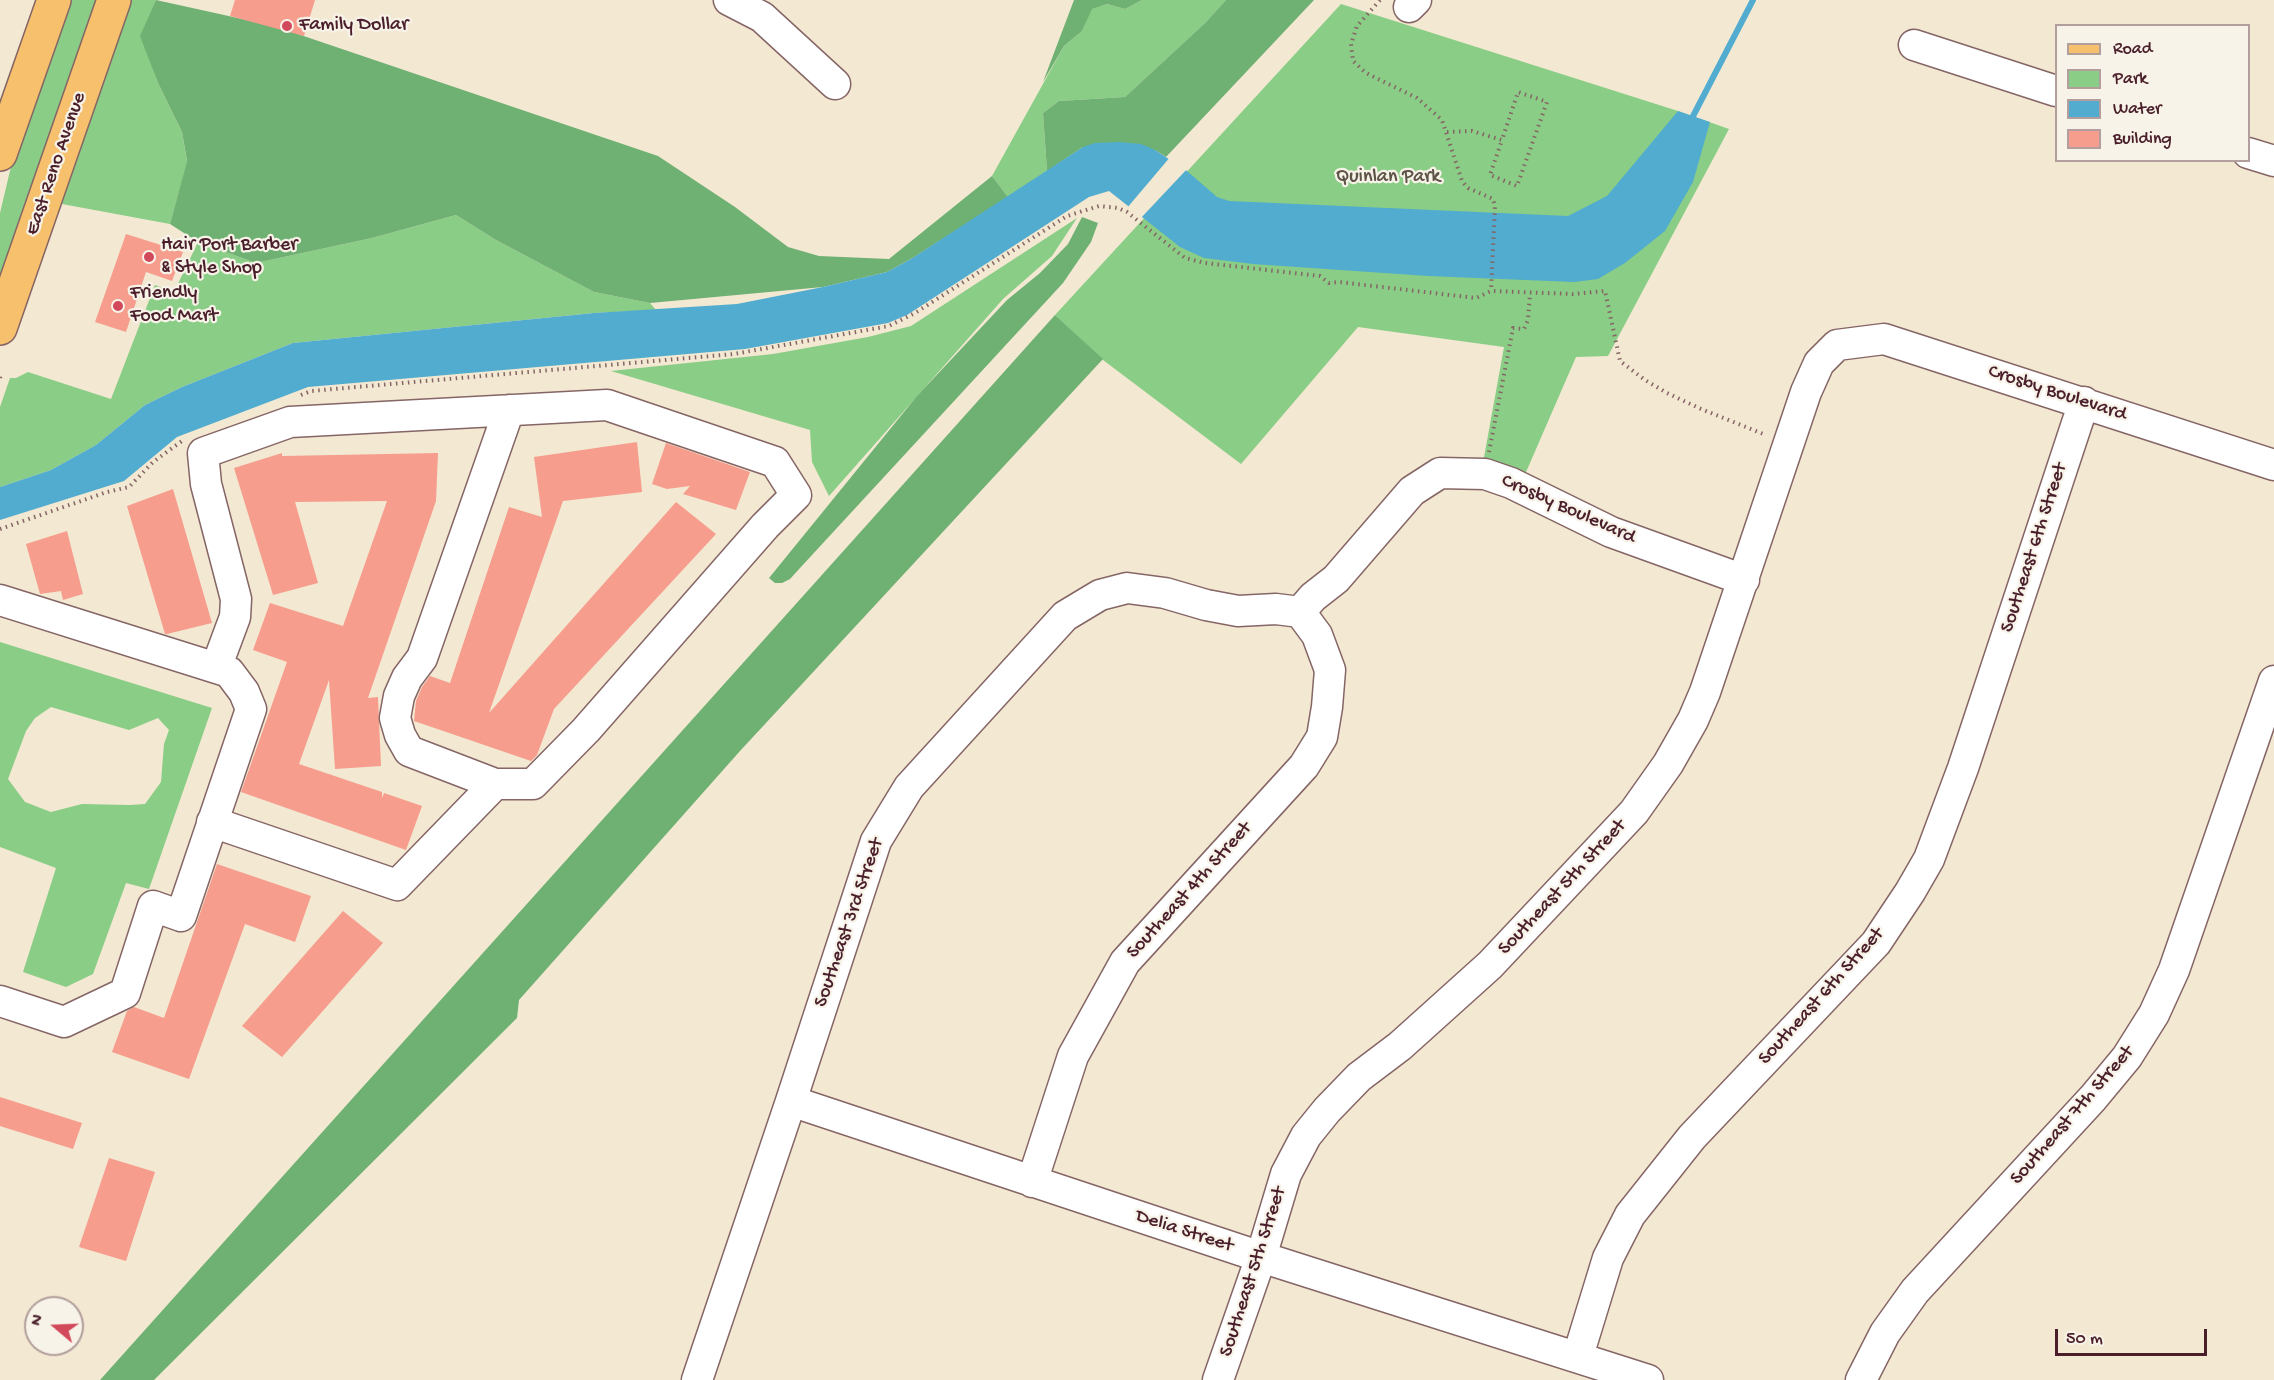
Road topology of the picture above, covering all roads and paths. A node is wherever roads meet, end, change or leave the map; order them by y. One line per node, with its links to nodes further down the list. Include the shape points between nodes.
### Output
1 (54, 0): 10 (main road)
2 (114, 0): 15 (main road, East Reno Avenue)
3 (729, 0): 6 (street, via 762,17)
4 (1380, 0): 8 (path, via 1357,26 1351,44 1353,62 1366,74 1417,98 1442,120)
5 (1914, 45): 7 (street)
6 (835, 84)
7 (2055, 91)
8 (1447, 132): 9 (path, via 1472,131); 13 (path, via 1462,181 1468,188 1493,199 1495,206)
9 (1502, 140): 9 (path, via 1490,175 1517,186 1547,102 1518,92)
10 (0, 154)
11 (2250, 154): 12 (street)
12 (2274, 161)
13 (1491, 291): 14 (path); 17 (path, via 1476,298 1329,283 1320,276 1205,263 1185,258 1127,212 1099,207 1067,216 915,314 889,326 734,354 311,391)
14 (1530, 294): 21 (path, via 1605,291 1620,361 1667,393); 23 (path, via 1524,329 1513,328)
15 (0, 328)
16 (1837, 345): 18 (street, Crosby Boulevard, via 1884,339); 21 (street, Southeast 5th Street, via 1819,363)
17 (291, 399)
18 (2084, 402): 22 (street, Crosby Boulevard); 36 (street, Southeast 6th Street, via 1929,859 1876,943 1692,1137 1630,1215 1608,1258)
19 (509, 410): 28 (street, via 290,422 203,453 206,484 236,599 235,617); 30 (street, via 422,658 406,678 395,718 409,751); 30 (street, via 607,405 775,462 796,495 533,784)
20 (189, 438): 24 (path, via 153,462 129,487)
21 (1789, 444): 25 (street, Southeast 5th Street)
22 (2274, 465)
23 (1485, 474): 25 (street, Crosby Boulevard, via 1611,532); 27 (street, Crosby Boulevard, via 1440,473 1412,491 1336,579)
24 (0, 530)
25 (1744, 580): 35 (street, Southeast 5th Street, via 1693,720 1634,812 1490,965 1400,1046 1359,1077 1327,1110 1306,1136 1286,1174)
26 (0, 600): 28 (street)
27 (1300, 612): 33 (street, Southeast 3rd Street, via 1238,611 1127,588 1100,596 1065,616 909,787 876,841); 34 (street, Southeast 4th Street, via 1317,635 1330,670 1322,737 1304,766 1125,962 1073,1056)
28 (216, 668): 31 (street, via 229,672 251,709)
29 (2274, 681): 40 (street, Southeast 7th Street, via 2174,970 2154,1014 2127,1057 2093,1098 1915,1291 1885,1333)
30 (495, 784): 31 (street, via 397,885)
31 (212, 822): 32 (street, via 181,916 153,906 125,993 64,1022)
32 (0, 1001)
33 (791, 1101): 34 (street, Delia Street); 37 (street, Southeast 3rd Street)
34 (1032, 1182): 35 (street, Delia Street)
35 (1261, 1257): 36 (street, Delia Street); 38 (street, Southeast 5th Street)
36 (1578, 1356): 39 (street, Delia Street)
37 (697, 1380)
38 (1218, 1380)
39 (1648, 1380)
40 (1861, 1380)

